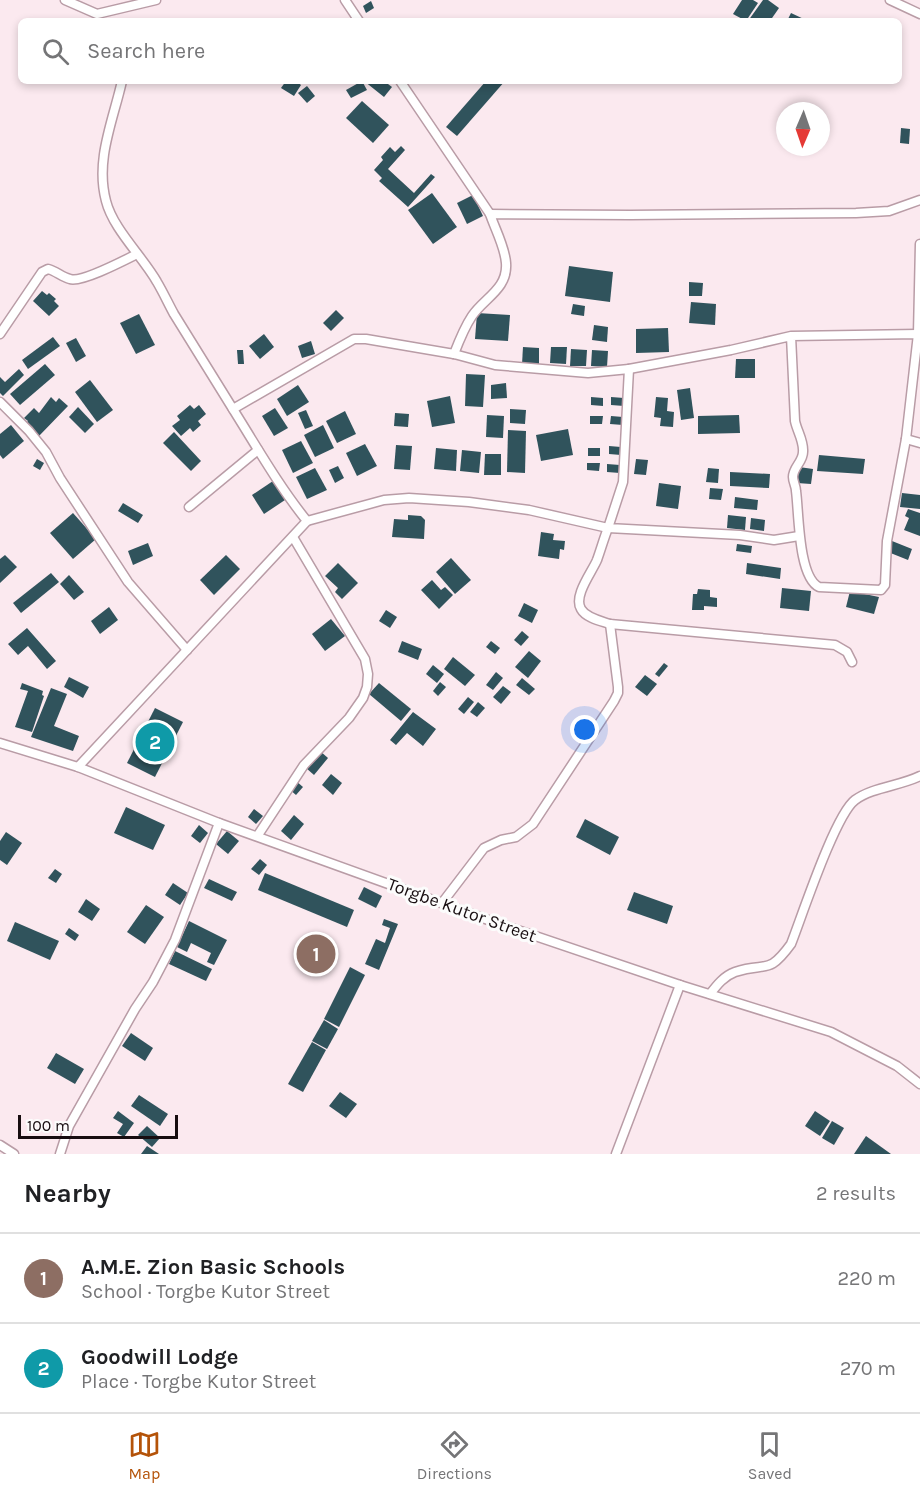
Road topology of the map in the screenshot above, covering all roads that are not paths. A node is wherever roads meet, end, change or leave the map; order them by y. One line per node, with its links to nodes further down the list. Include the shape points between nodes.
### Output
1 (65, 0): 6 (street)
2 (156, 0): 6 (street)
3 (345, 0): 7 (street)
4 (890, 0): 5 (street)
5 (920, 14)
6 (99, 17)
7 (357, 18)
8 (121, 84): 13 (street, via 104,143 102,165 106,202)
9 (402, 84): 11 (street)
10 (920, 200): 11 (street, via 889,211 856,213)
11 (490, 214): 17 (street, via 506,262 505,275 500,288 470,319)
12 (920, 244): 15 (street)
13 (137, 254): 14 (street, via 76,280 53,270 42,272); 20 (street)
14 (0, 334)
15 (919, 334): 16 (street); 21 (street)
16 (792, 336): 18 (street); 27 (street, via 796,431 804,450 793,474)
17 (454, 354): 18 (street, via 495,365 532,369 588,373); 20 (street, via 354,339)
18 (629, 369): 26 (street, via 623,482)
19 (0, 402): 30 (street, via 46,452 128,582)
20 (233, 409): 23 (street)
21 (906, 439): 22 (street); 27 (street, via 887,541 884,588 875,591 816,586 809,578)
22 (920, 443)
23 (258, 450): 24 (street); 25 (street)
24 (189, 507)
25 (307, 521): 26 (street, via 384,500 409,498 529,510); 28 (street)
26 (608, 528): 27 (street, via 774,540); 29 (street, via 579,600 581,609 590,617)
27 (799, 536)
28 (293, 537): 30 (street); 36 (street, via 364,659 367,687 349,718 304,765)
29 (610, 624): 31 (street, via 835,645 847,652); 37 (street, via 618,687 614,701 533,824 516,837 484,848)
30 (187, 650): 33 (street)
31 (852, 662)
32 (0, 743): 33 (street, Torgbe Kutor Street)
33 (78, 767): 35 (street, Torgbe Kutor Street)
34 (920, 776): 39 (street, via 849,805 836,827 791,944 780,959 766,968 734,972 723,978)
35 (219, 823): 36 (street, Torgbe Kutor Street); 43 (street, via 175,940 69,1126)
36 (258, 835): 37 (street, Torgbe Kutor Street)
37 (442, 903): 38 (street, Torgbe Kutor Street)
38 (680, 985): 39 (street, Torgbe Kutor Street); 44 (street)
39 (710, 994): 40 (street, Torgbe Kutor Street, via 831,1032 897,1066)
40 (919, 1082)
41 (0, 1145): 42 (street)
42 (14, 1154)
43 (60, 1154)
44 (616, 1154)

